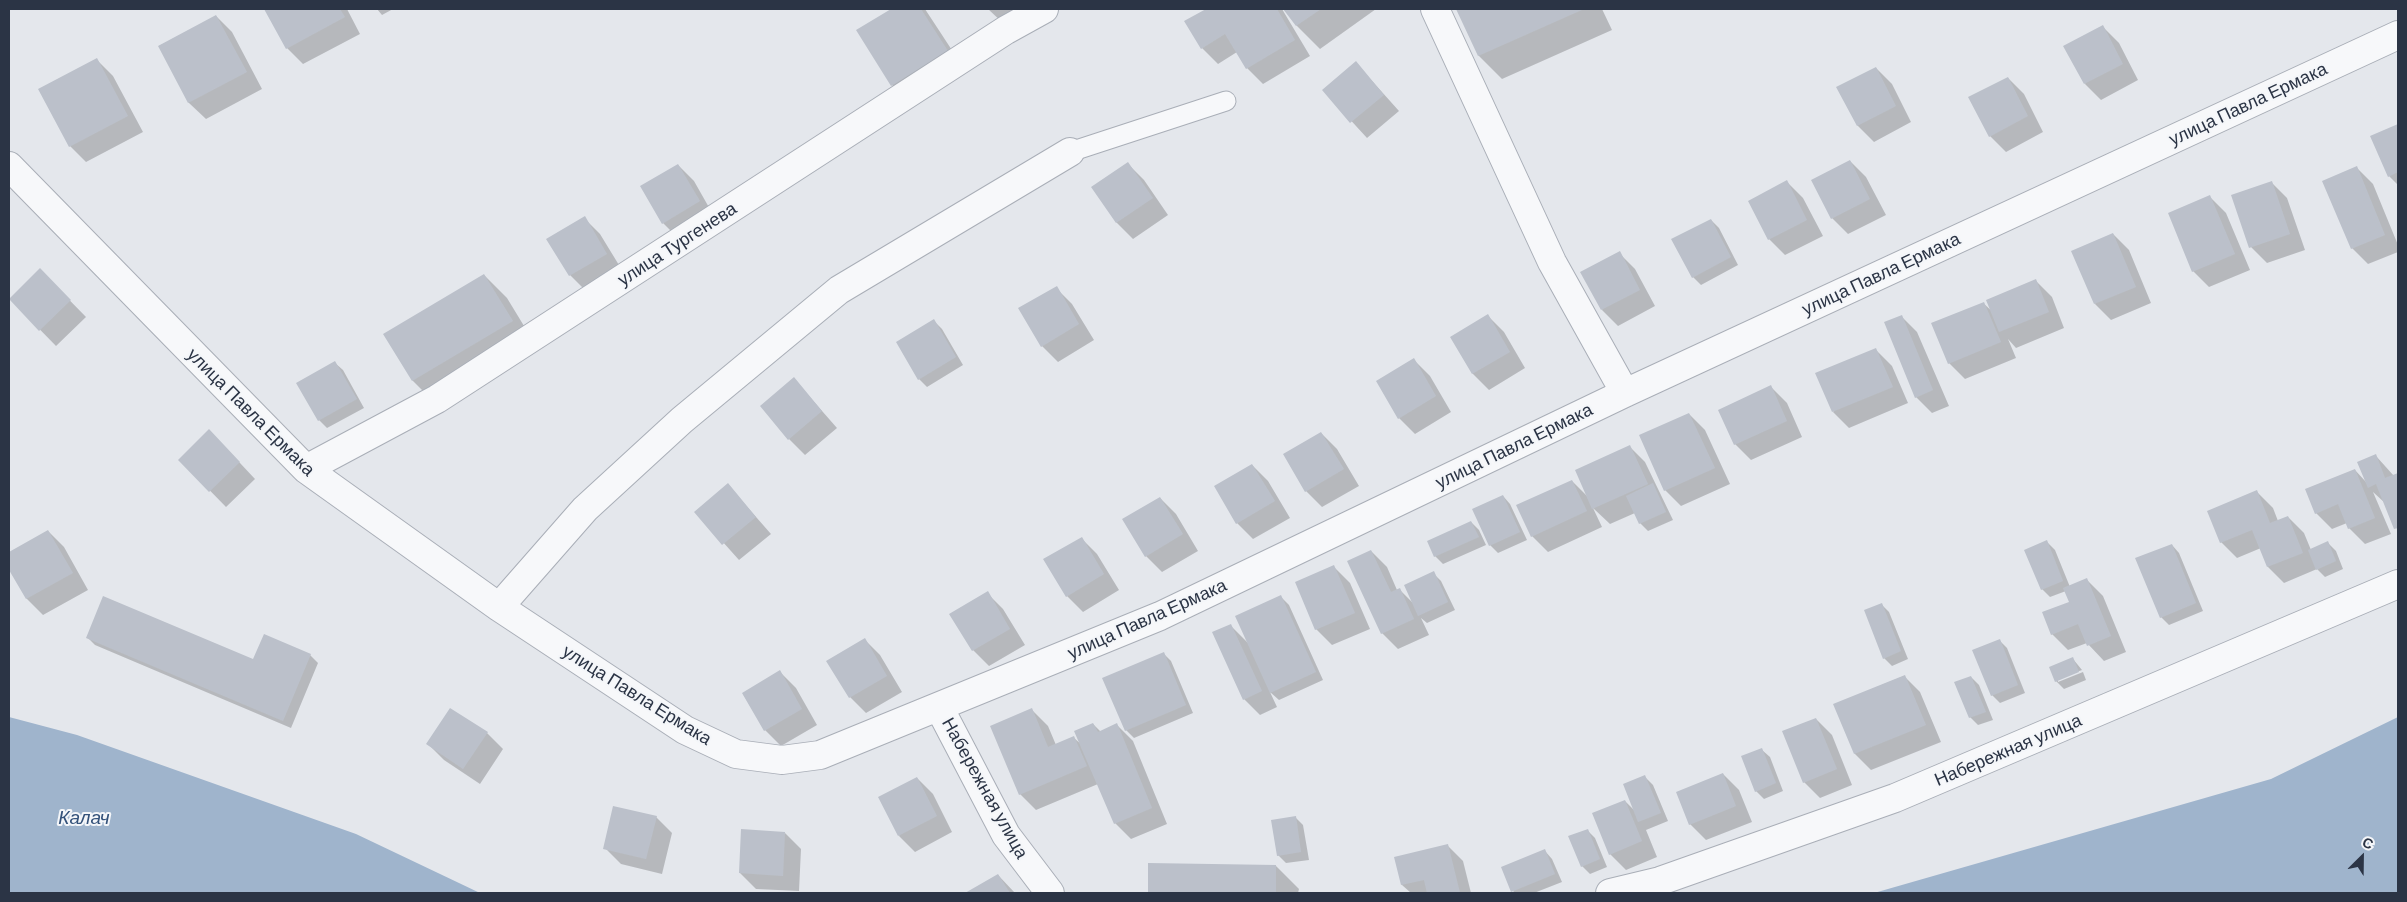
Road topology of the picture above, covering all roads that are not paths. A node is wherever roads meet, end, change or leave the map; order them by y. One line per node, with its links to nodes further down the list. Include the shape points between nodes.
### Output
1 (1044, 9): 8 (street, улица Тургенева, via 1006,30 437,399)
2 (1435, 9): 7 (street, via 1552,262)
3 (2398, 35): 7 (street, улица Павла Ермака)
4 (1226, 101): 5 (lane)
5 (1070, 152): 10 (street, via 839,290 682,420 585,509)
6 (9, 166): 8 (street, улица Павла Ермака)
7 (1625, 393): 11 (street, улица Павла Ермака, via 1160,616)
8 (306, 469): 10 (street, улица Павла Ермака)
9 (2398, 584): 13 (street, Набережная улица, via 1895,798 1660,880)
10 (499, 607): 11 (street, улица Павла Ермака, via 686,730 736,754 782,760 820,755)
11 (939, 706): 12 (street, Набережная улица, via 1006,835)
12 (1050, 893)
13 (1610, 893)

